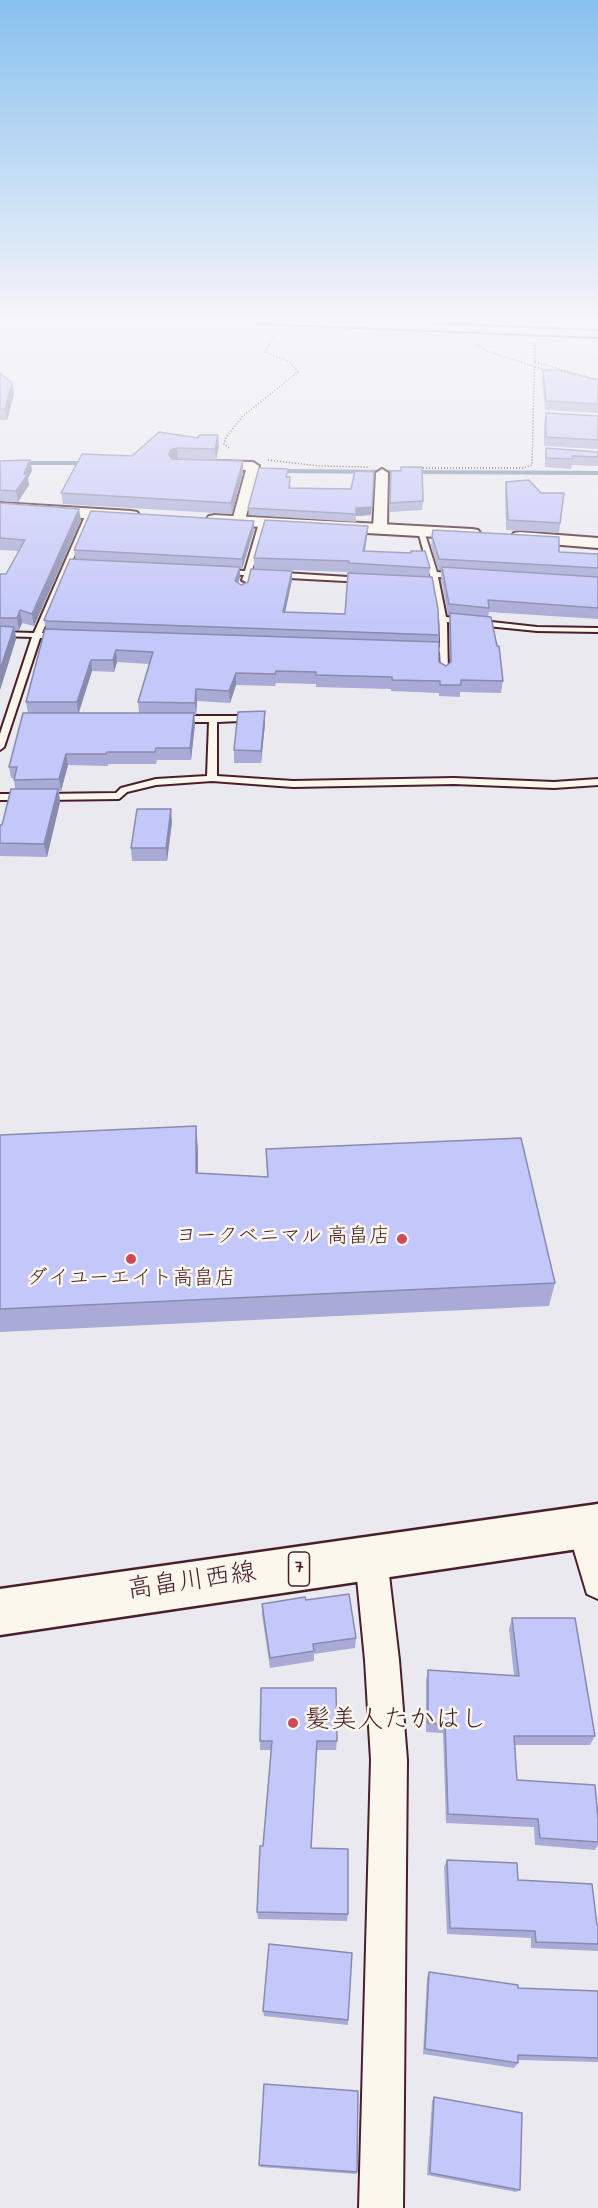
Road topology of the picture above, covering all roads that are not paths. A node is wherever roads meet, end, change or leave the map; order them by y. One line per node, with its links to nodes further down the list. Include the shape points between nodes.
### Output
1 (199, 465): 7 (street, via 253,466)
2 (377, 470): 9 (street)
3 (0, 508): 4 (street)
4 (89, 514): 5 (street); 12 (lane)
5 (147, 517)
6 (193, 519): 7 (street)
7 (239, 522): 8 (street)
8 (262, 523): 9 (street); 15 (lane)
9 (380, 529): 10 (street)
10 (421, 531): 11 (street); 16 (lane)
11 (598, 543)
12 (66, 564): 13 (lane); 25 (lane)
13 (77, 564)
14 (214, 572): 15 (lane)
15 (248, 574): 18 (lane); 21 (lane)
16 (434, 574): 17 (lane); 20 (lane)
17 (469, 576)
18 (377, 580)
19 (424, 583): 20 (lane)
20 (436, 583): 22 (lane)
21 (242, 591)
22 (443, 619): 23 (lane, via 537,629); 28 (lane)
23 (598, 630)
24 (0, 634): 25 (lane)
25 (37, 635): 26 (lane); 30 (lane)
26 (72, 636)
27 (410, 649): 28 (lane)
28 (444, 650): 29 (lane)
29 (444, 674)
30 (8, 719): 31 (lane); 35 (lane)
31 (20, 719)
32 (168, 719): 33 (lane)
33 (213, 719): 34 (lane); 36 (lane)
34 (238, 720)
35 (0, 747)
36 (212, 778): 37 (lane, via 293,784); 38 (lane, via 156,782 124,790 119,796)
37 (598, 782)
38 (0, 797)
39 (590, 1526): 40 (main road, 高畠川西線 / 7); 41 (street)
40 (371, 1558): 42 (main road, 高畠川西線 / 7); 43 (street, via 389,1760)
41 (598, 1583)
42 (0, 1612)
43 (381, 2208)

